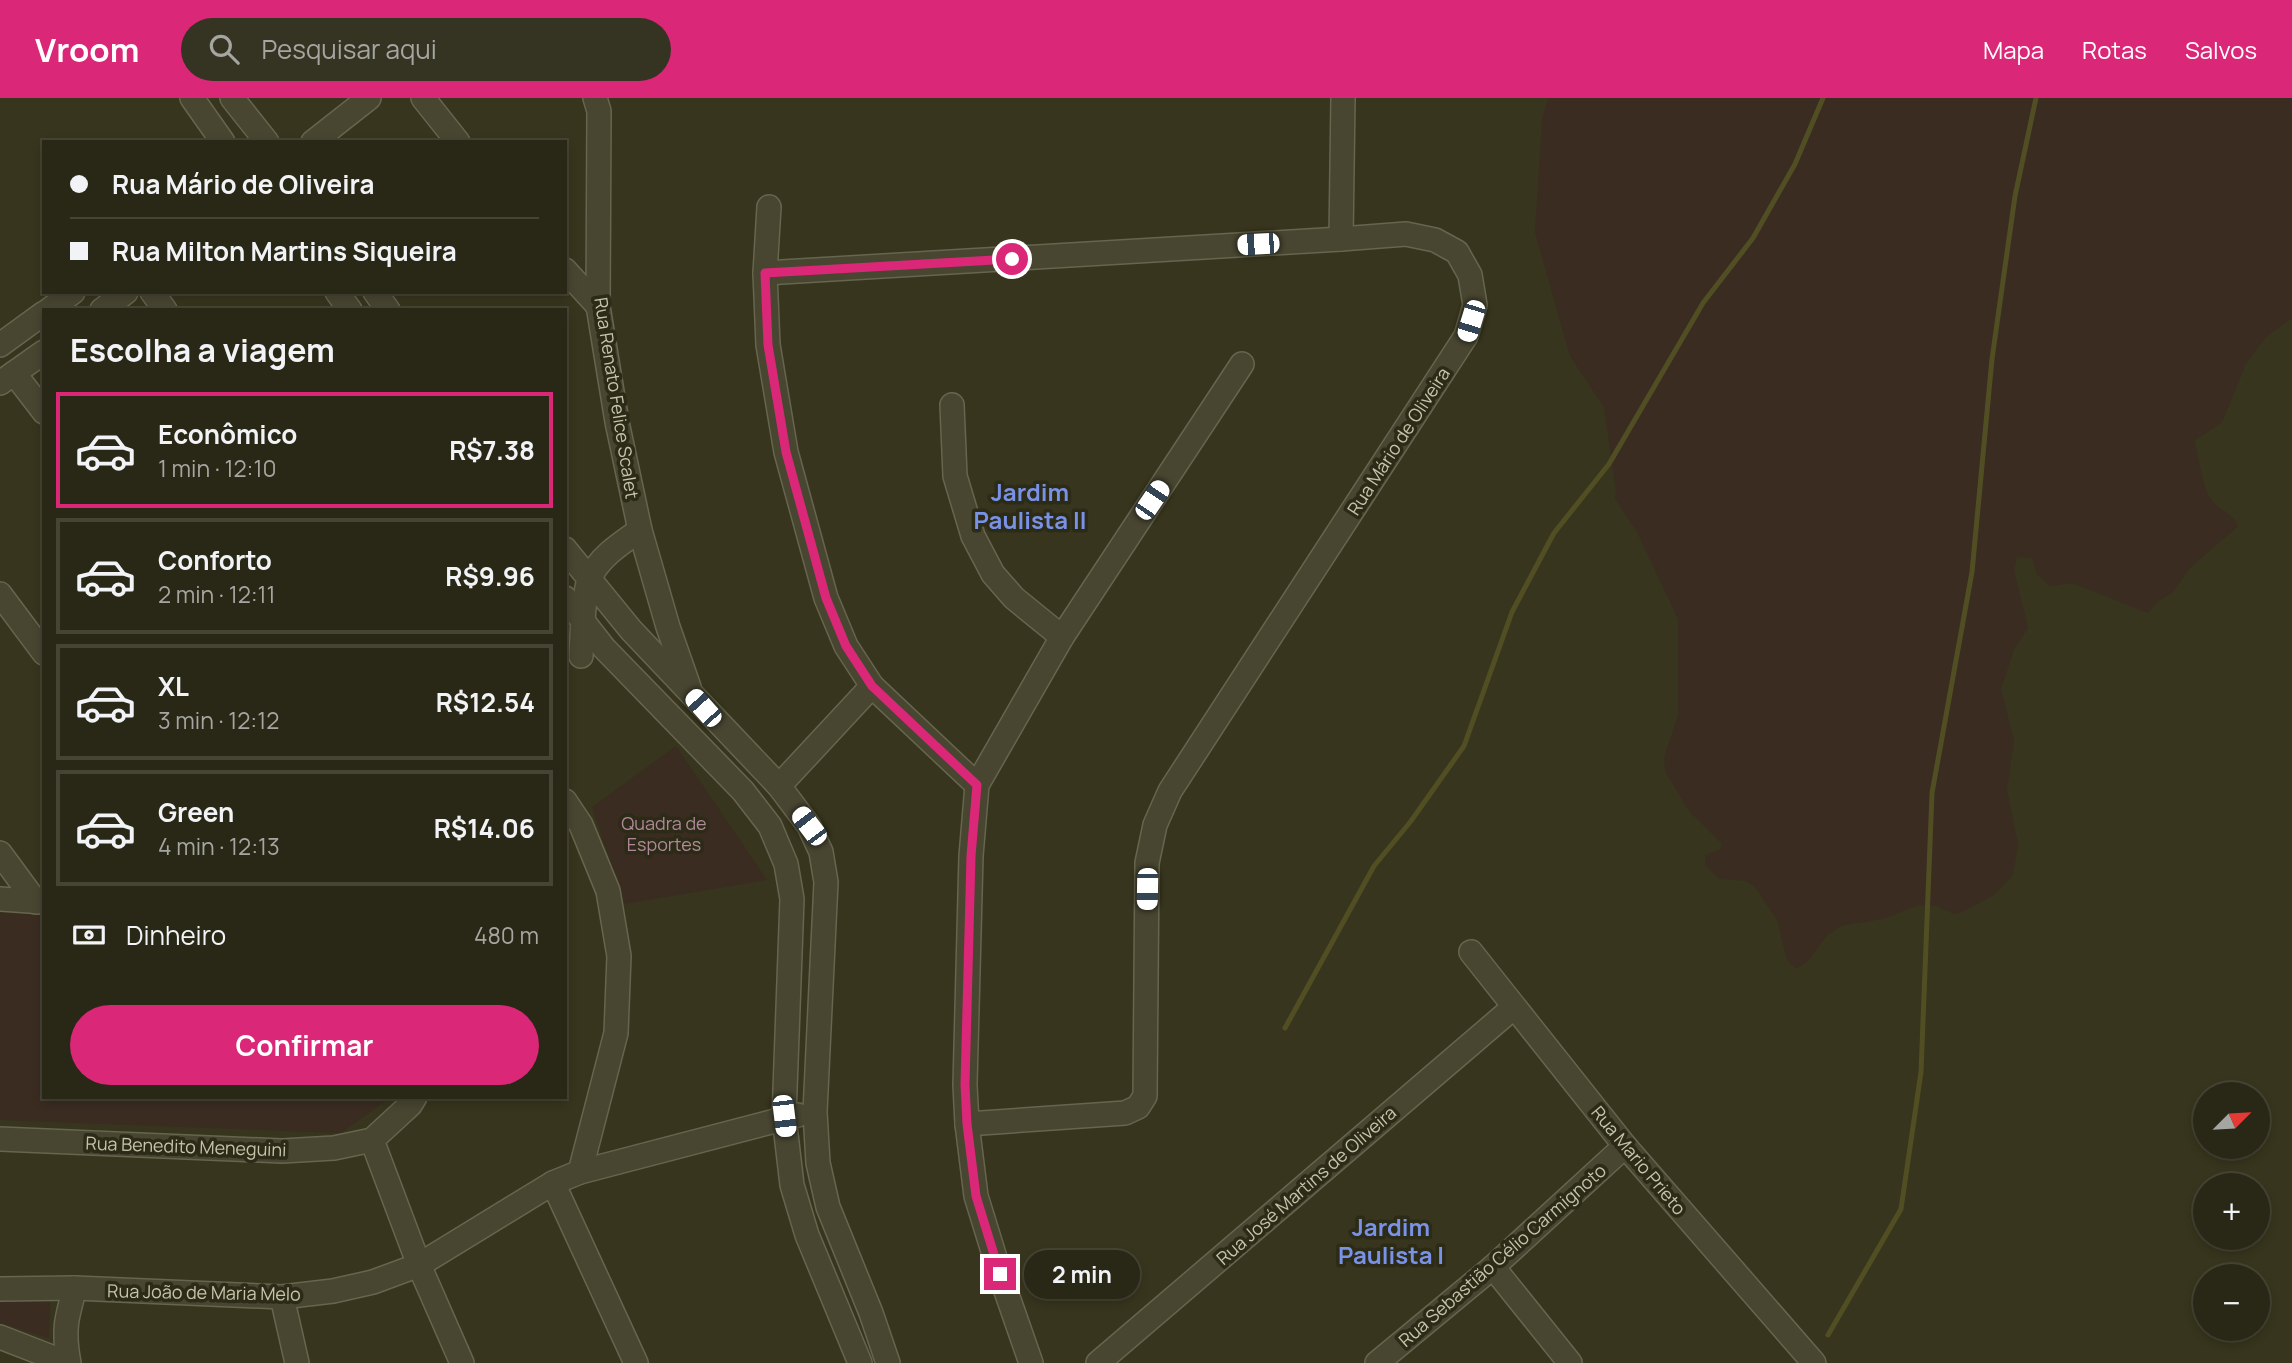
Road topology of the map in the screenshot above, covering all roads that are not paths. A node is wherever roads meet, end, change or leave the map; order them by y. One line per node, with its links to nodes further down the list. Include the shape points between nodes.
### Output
1 (192, 98): 7 (street)
2 (369, 98): 9 (street)
3 (423, 98): 10 (street)
4 (595, 98): 18 (street, Rua Renato Felice Scalet, via 599,111)
5 (1343, 98): 12 (street)
6 (237, 104): 7 (street); 8 (street)
7 (219, 135)
8 (265, 140)
9 (316, 140)
10 (456, 140)
11 (769, 207): 14 (street)
12 (1340, 239): 14 (street, Rua Mário de Oliveira); 53 (street, Rua Mário de Oliveira, via 1406,233 1435,240 1457,252 1470,275 1475,305 1466,337 1170,791 1155,825 1147,863 1145,1096 1138,1107 1125,1113)
13 (567, 272): 18 (street)
14 (765, 273): 40 (street, via 768,345 786,452 826,598 846,646)
15 (70, 294): 19 (street)
16 (123, 294): 20 (street)
17 (154, 294): 21 (street)
18 (598, 306): 29 (street, Rua Renato Felice Scalet)
19 (52, 308)
20 (105, 308)
21 (164, 308)
22 (42, 314): 23 (street)
23 (0, 345)
24 (42, 353): 26 (street)
25 (1241, 364): 36 (street)
26 (7, 378): 28 (street)
27 (952, 405): 36 (street, via 955,476 973,536 993,574 1014,598)
28 (42, 410)
29 (640, 530): 31 (street, via 619,544); 41 (street, Rua Renato Felice Scalet)
30 (567, 552): 31 (street)
31 (589, 580): 34 (street); 35 (street)
32 (0, 594): 38 (street)
33 (567, 601): 34 (street)
34 (584, 623): 37 (street); 39 (street)
35 (631, 630): 37 (street); 41 (street)
36 (1062, 636): 42 (street)
37 (604, 648): 39 (street); 52 (street, via 743,791 770,826 786,864 792,899)
38 (42, 650)
39 (573, 662)
40 (872, 686): 42 (street); 43 (street)
41 (693, 696): 43 (street)
42 (977, 785): 53 (street, via 971,856)
43 (779, 786): 51 (street, via 809,826 821,852 826,882)
44 (567, 804): 57 (street, via 581,825 608,891 619,956 616,1033)
45 (0, 853): 47 (street)
46 (0, 898): 47 (street)
47 (40, 902)
48 (1471, 952): 49 (street, Rua Mario Prieto)
49 (1514, 1007): 56 (street, Rua Mario Prieto); 72 (street, Rua José Martins de Oliveira)
50 (414, 1099): 55 (street)
51 (815, 1112): 52 (street, Rua João de Maria Melo); 70 (street, via 818,1163 828,1207)
52 (784, 1116): 57 (street, Rua João de Maria Melo); 69 (street, via 792,1185 807,1235)
53 (967, 1124): 71 (street, via 976,1196)
54 (0, 1139): 55 (street, Rua Benedito Meneguini, via 282,1151)
55 (372, 1140): 59 (street)
56 (1625, 1146): 60 (street, Rua Sebastião Célio Carmignoto); 75 (street, Rua Mario Prieto)
57 (580, 1172): 58 (street, Rua João de Maria Melo)
58 (553, 1183): 59 (street, Rua João de Maria Melo); 68 (street)
59 (419, 1265): 63 (street, Rua João de Maria Melo, via 360,1285); 67 (street)
60 (1493, 1267): 73 (street, Rua Sebastião Célio Carmignoto); 74 (street)
61 (75, 1288): 62 (street, Rua João de Maria Melo); 63 (street, Rua João de Maria Melo); 65 (street, via 65,1322)
62 (0, 1289)
63 (282, 1297): 66 (street)
64 (0, 1336): 65 (street)
65 (68, 1363)
66 (297, 1363)
67 (462, 1363)
68 (636, 1363)
69 (860, 1363)
70 (888, 1363)
71 (1031, 1363)
72 (1098, 1363)
73 (1377, 1363)
74 (1570, 1363)
75 (1814, 1363)

